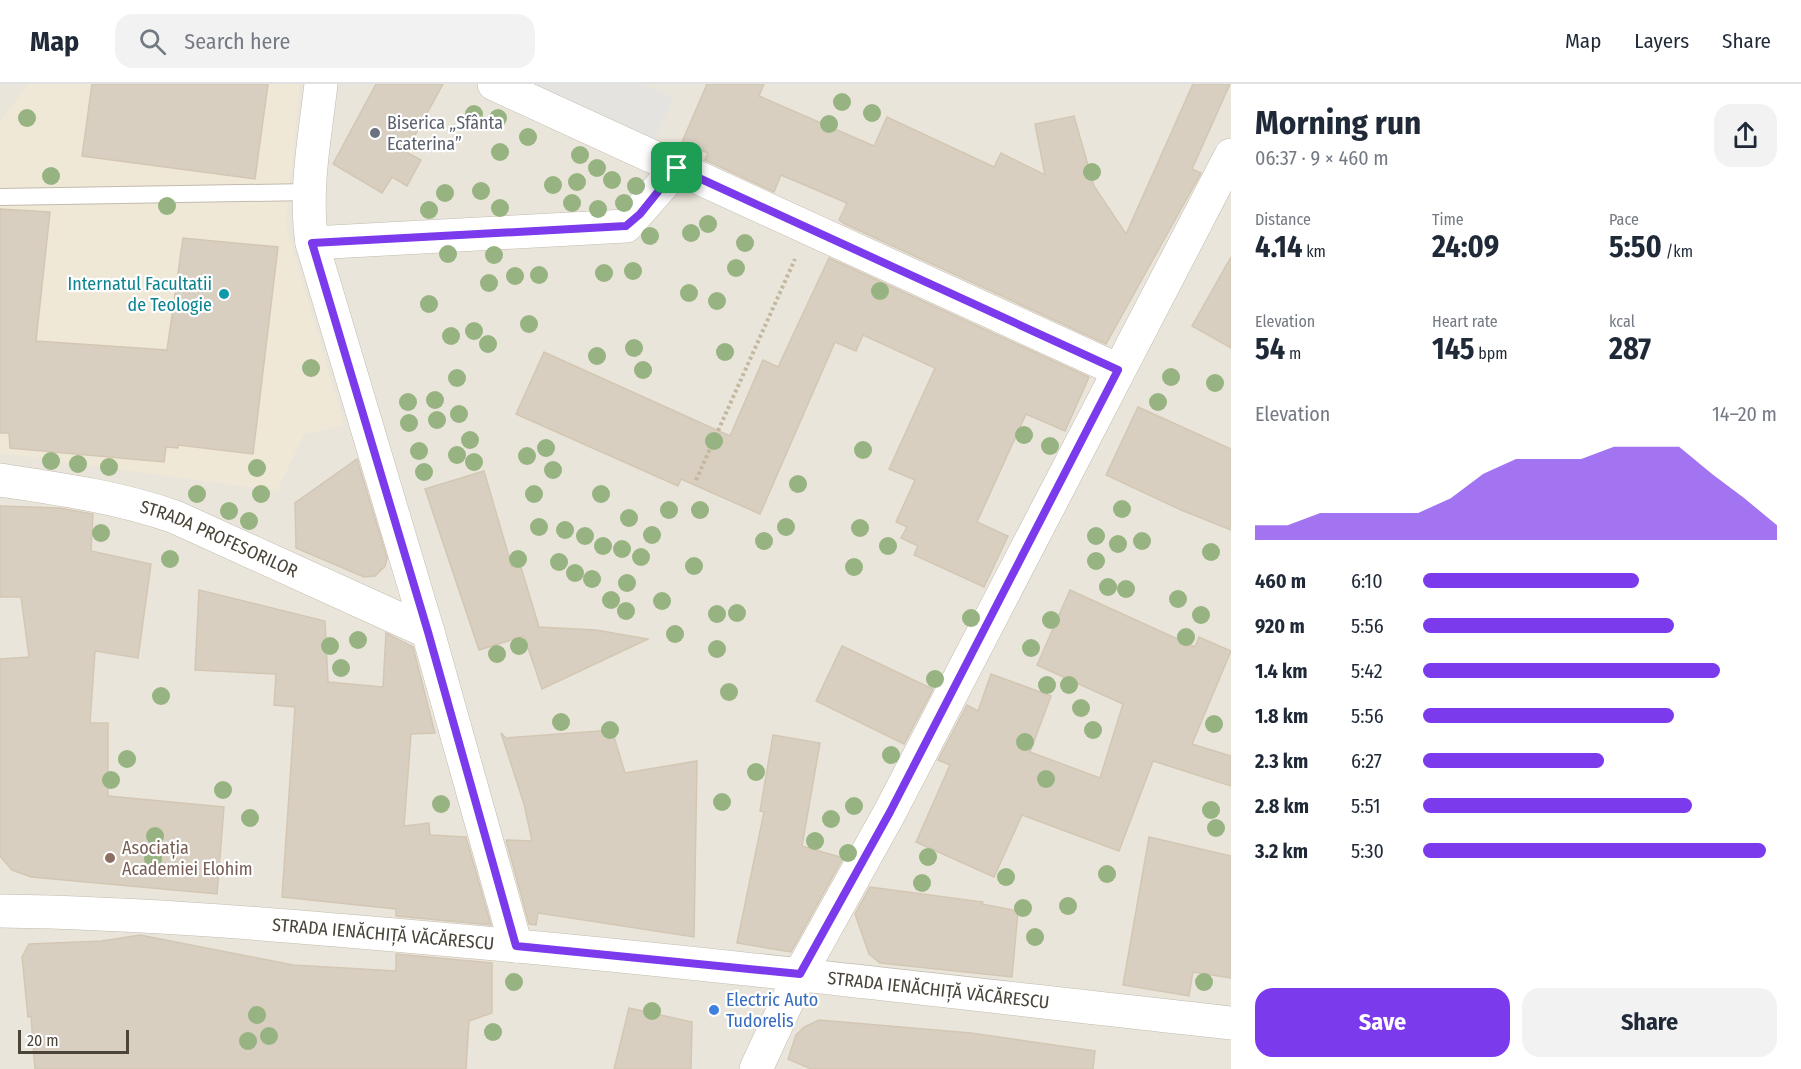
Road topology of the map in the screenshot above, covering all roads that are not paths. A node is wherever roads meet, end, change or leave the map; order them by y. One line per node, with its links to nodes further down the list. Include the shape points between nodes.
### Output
1 (321, 84): 5 (street)
2 (494, 84): 4 (street)
3 (1231, 154): 8 (street)
4 (677, 168): 7 (street, via 626,226); 8 (street)
5 (309, 192): 6 (lane); 7 (street)
6 (0, 197)
7 (312, 243): 10 (street)
8 (1118, 370): 13 (street, via 890,812)
9 (0, 480): 10 (street, STRADA PROFESORILOR, via 98,495 176,517)
10 (428, 632): 12 (street)
11 (0, 911): 12 (street, STRADA IENĂCHIȚĂ VĂCĂRESCU, via 258,923)
12 (516, 946): 13 (street, STRADA IENĂCHIȚĂ VĂCĂRESCU)
13 (800, 974): 14 (street, STRADA IENĂCHIȚĂ VĂCĂRESCU); 15 (street)
14 (1231, 1023)
15 (756, 1069)

